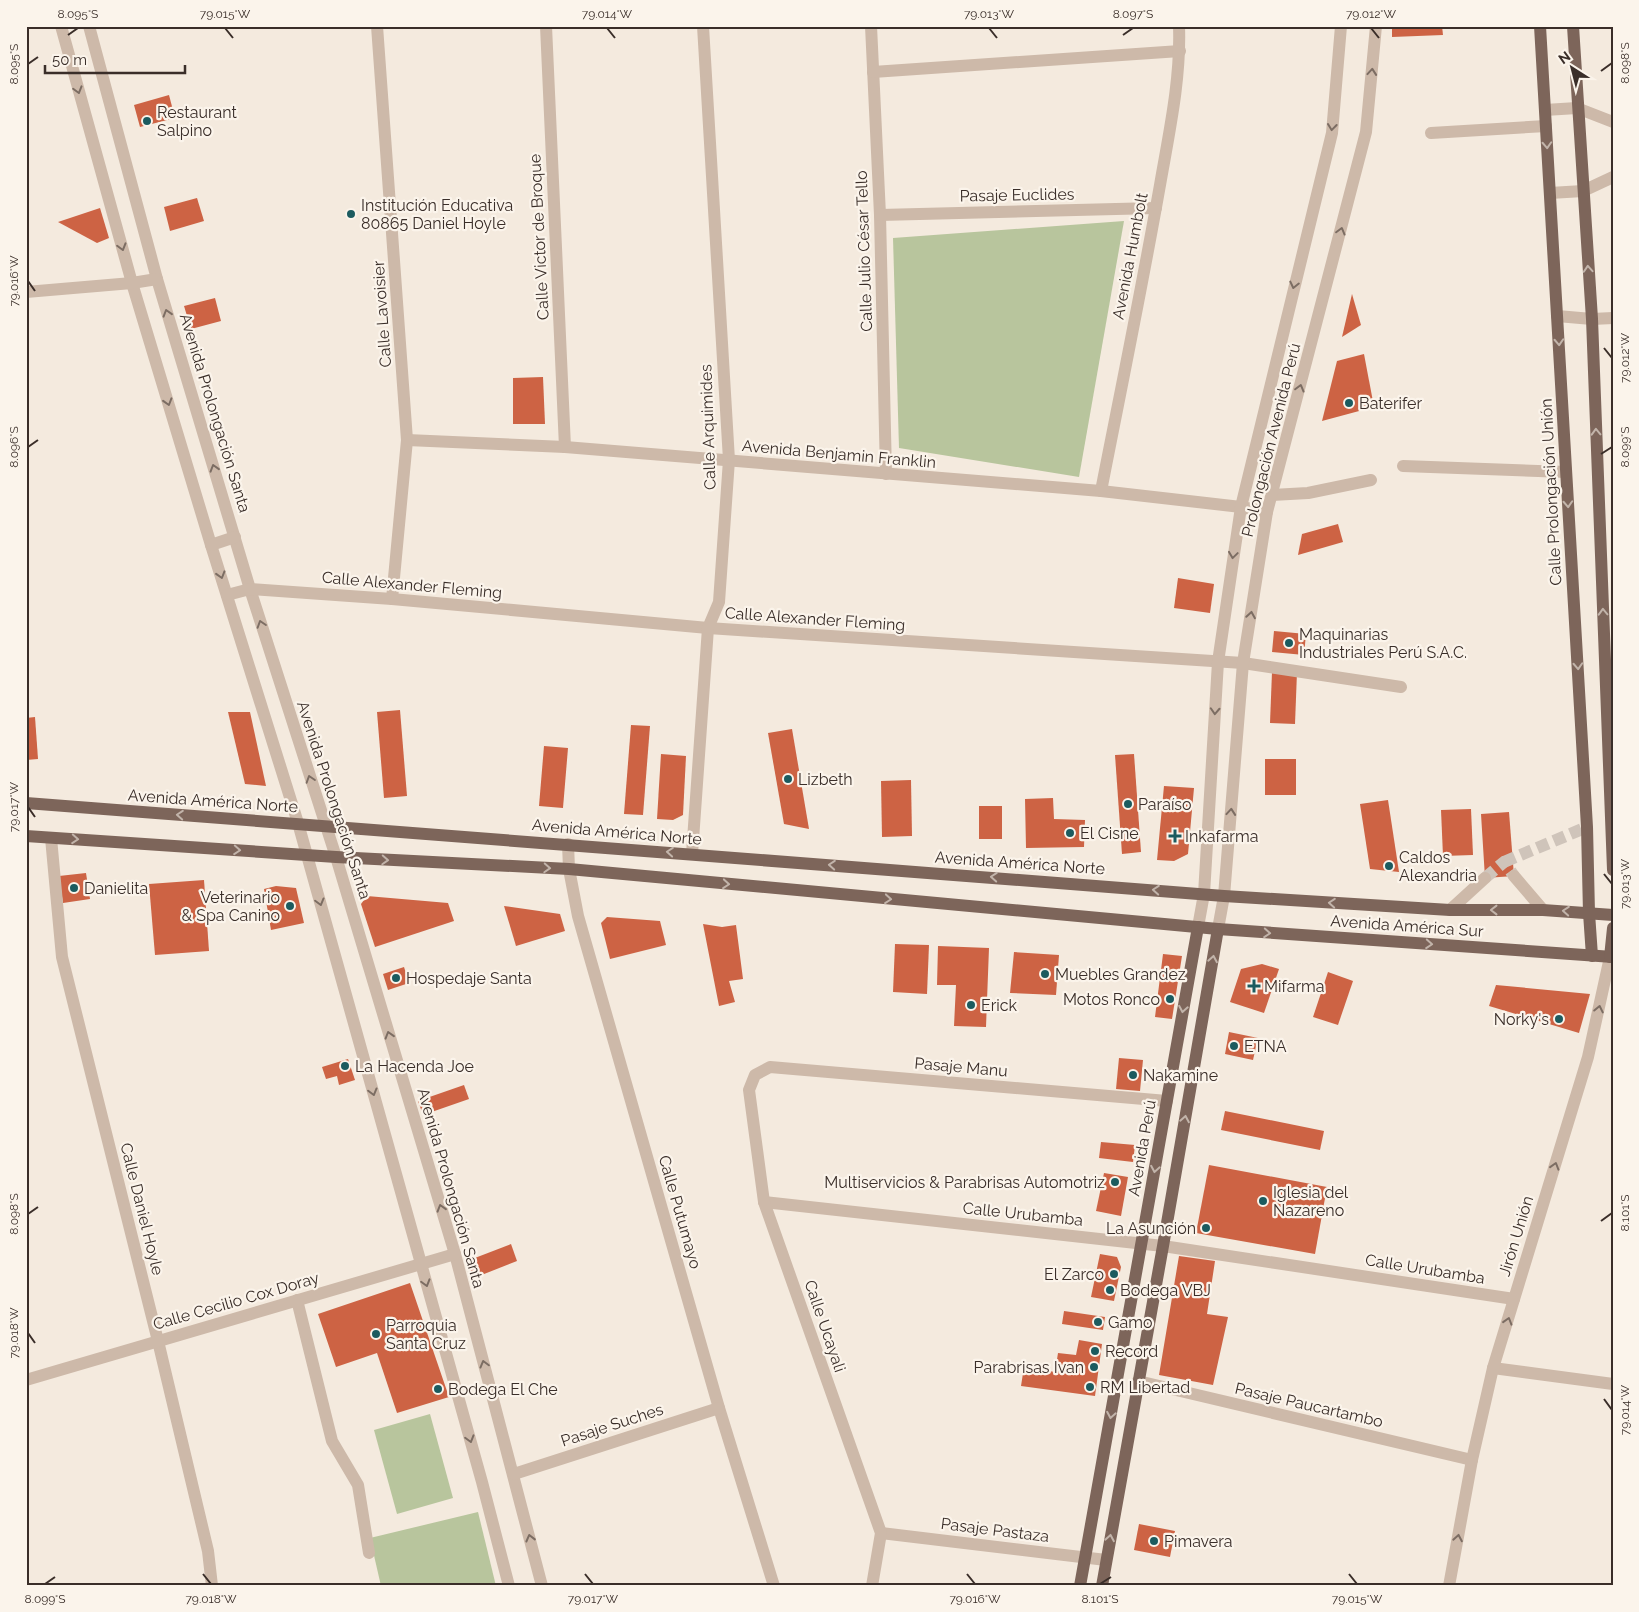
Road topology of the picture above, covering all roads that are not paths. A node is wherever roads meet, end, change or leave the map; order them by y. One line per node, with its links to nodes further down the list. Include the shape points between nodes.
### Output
1 (60, 26): 25 (street, one-way to 25)
2 (88, 26): 24 (street, Avenida Prolongación Santa)
3 (377, 26): 30 (street, Calle Lavoisier)
4 (546, 26): 31 (street, Calle Victor de Broque)
5 (703, 26): 32 (street, Calle Arquimides)
6 (872, 26): 13 (street, Calle Julio César Tello)
7 (1179, 26): 12 (street, Avenida Humbolt)
8 (1341, 26): 39 (street, Prolongación Avenida Perú, one-way to 39, via 1332,133)
9 (1376, 26): 38 (street, Prolongación Avenida Perú, one-way to 9, via 1366,132)
10 (1540, 26): 15 (main road, Calle Prolongación Unión)
11 (1573, 26): 14 (main road)
12 (1180, 51): 13 (street); 22 (street, Avenida Humbolt)
13 (873, 72): 23 (street, Calle Julio César Tello)
14 (1578, 108): 15 (street); 16 (street); 20 (main road)
15 (1545, 110): 17 (main road, Calle Prolongación Unión)
16 (1613, 122)
17 (1546, 126): 18 (street); 21 (main road, Calle Prolongación Unión, one-way to 21)
18 (1431, 133)
19 (1613, 177): 20 (street)
20 (1583, 191): 21 (street); 29 (main road, one-way to 20)
21 (1550, 193): 27 (main road, Calle Prolongación Unión)
22 (1156, 208): 23 (street, Pasaje Euclides); 37 (street, Avenida Humbolt)
23 (880, 215): 35 (street, Calle Julio César Tello)
24 (157, 279): 25 (street); 41 (street, Avenida Prolongación Santa, one-way to 24)
25 (132, 283): 26 (street); 42 (street, one-way to 42)
26 (26, 292)
27 (1557, 316): 29 (street); 34 (main road, Calle Prolongación Unión, one-way to 34)
28 (1613, 318): 29 (street)
29 (1592, 319): 50 (main road, one-way to 29)
30 (407, 440): 31 (street, Avenida Benjamin Franklin); 45 (street, Calle Lavoisier)
31 (565, 447): 32 (street, Avenida Benjamin Franklin)
32 (729, 460): 35 (street, Avenida Benjamin Franklin); 46 (street, Calle Arquimides, via 719,602)
33 (1403, 466): 34 (street)
34 (1566, 472): 68 (main road, Calle Prolongación Unión, one-way to 68)
35 (886, 474): 37 (street, Avenida Benjamin Franklin)
36 (1371, 480): 38 (street, via 1308,493)
37 (1101, 491): 39 (street, Avenida Benjamin Franklin)
38 (1272, 495): 40 (street, Prolongación Avenida Perú)
39 (1240, 507): 40 (street, Avenida Benjamin Franklin); 47 (street, Prolongación Avenida Perú, one-way to 47)
40 (1267, 512): 48 (street, Prolongación Avenida Perú, one-way to 40)
41 (235, 537): 42 (street); 43 (street, Avenida Prolongación Santa)
42 (211, 544): 44 (street, one-way to 44)
43 (250, 589): 44 (street, Calle Alexander Fleming); 45 (street, Calle Alexander Fleming); 53 (street, Avenida Prolongación Santa, one-way to 43)
44 (227, 595): 52 (street)
45 (392, 599): 46 (street, Calle Alexander Fleming)
46 (708, 628): 47 (street, Calle Alexander Fleming); 57 (street, Calle Arquimides)
47 (1218, 662): 48 (street, Calle Alexander Fleming); 64 (street, Prolongación Avenida Perú, one-way to 64)
48 (1244, 663): 49 (street, Calle Alexander Fleming); 65 (street, Prolongación Avenida Perú, one-way to 48)
49 (1401, 687)
50 (1611, 726): 61 (main road)
51 (26, 803): 52 (main road, Avenida América Norte, one-way to 51)
52 (298, 823): 53 (main road, Avenida América Norte); 58 (street)
53 (325, 825): 56 (main road, Avenida América Norte); 59 (street, Avenida Prolongación Santa)
54 (26, 836): 55 (main road)
55 (51, 838): 58 (main road, one-way to 58); 84 (street, Calle Daniel Hoyle, via 62,957)
56 (568, 844): 57 (main road, Avenida América Norte, one-way to 56); 60 (street, Calle Putumayo)
57 (692, 854): 64 (main road, Avenida América Norte, one-way to 57)
58 (308, 855): 59 (main road); 81 (street, one-way to 81)
59 (336, 857): 60 (main road, one-way to 60); 80 (street, Avenida Prolongación Santa, one-way to 59)
60 (569, 869): 70 (main road, one-way to 70); 89 (street, Calle Putumayo, via 581,925)
61 (1613, 870)
62 (1514, 876): 67 (street)
63 (1486, 878): 66 (street)
64 (1204, 894): 65 (main road, Avenida América Sur); 70 (street, Avenida Perú)
65 (1224, 896): 66 (main road, Avenida América Sur, one-way to 65); 72 (street)
66 (1450, 910): 67 (main road, Avenida América Sur, one-way to 66)
67 (1543, 910): 68 (main road, Avenida América Sur, one-way to 67)
68 (1589, 913): 69 (main road, Avenida América Sur); 73 (main road, Calle Prolongación Unión)
69 (1613, 914)
70 (1198, 927): 72 (main road, Avenida América Sur); 76 (main road, Avenida Perú, one-way to 76)
71 (1613, 928): 74 (main road)
72 (1218, 930): 73 (main road, Avenida América Sur, one-way to 73); 79 (main road, one-way to 72)
73 (1592, 956): 74 (main road, Avenida América Sur)
74 (1611, 957): 82 (street, Jirón Unión, one-way to 74, via 1588,1057)
75 (755, 1075): 76 (street, Pasaje Manu, via 770,1067); 77 (street, Calle Ucayali, via 749,1090)
76 (1167, 1101): 78 (main road, Avenida Perú, one-way to 78)
77 (764, 1202): 78 (street, Calle Urubamba); 92 (street, Calle Ucayali)
78 (1142, 1243): 79 (street, Calle Urubamba); 94 (main road, Avenida Perú, one-way to 94)
79 (1163, 1246): 82 (street, Calle Urubamba); 87 (main road)
80 (455, 1254): 81 (street, Calle Cecilio Cox Doray); 91 (street, Avenida Prolongación Santa, one-way to 80)
81 (421, 1264): 83 (street, Calle Cecilio Cox Doray); 97 (street, one-way to 97)
82 (1514, 1299): 85 (street, Jirón Unión, one-way to 82)
83 (297, 1300): 84 (street, Calle Cecilio Cox Doray); 93 (street, via 332,1441 358,1485)
84 (158, 1341): 86 (street, Calle Cecilio Cox Doray); 96 (street, Calle Daniel Hoyle, via 208,1551)
85 (1493, 1368): 88 (street); 90 (street, Jirón Unión)
86 (26, 1380)
87 (1138, 1381): 90 (street, Pasaje Paucartambo); 95 (main road, one-way to 87)
88 (1613, 1384)
89 (719, 1408): 91 (street, Pasaje Suches); 99 (street, Calle Putumayo)
90 (1472, 1460): 103 (street, Jirón Unión, one-way to 90)
91 (514, 1474): 98 (street, Avenida Prolongación Santa, one-way to 91)
92 (881, 1532): 94 (street, Pasaje Pastaza); 100 (street, Calle Ucayali)
93 (368, 1553)
94 (1085, 1557): 95 (street, Pasaje Pastaza); 101 (main road, Avenida Perú)
95 (1106, 1560): 102 (main road)
96 (212, 1586)
97 (509, 1586)
98 (542, 1586)
99 (774, 1586)
100 (872, 1586)
101 (1080, 1586)
102 (1102, 1586)
103 (1449, 1586)

